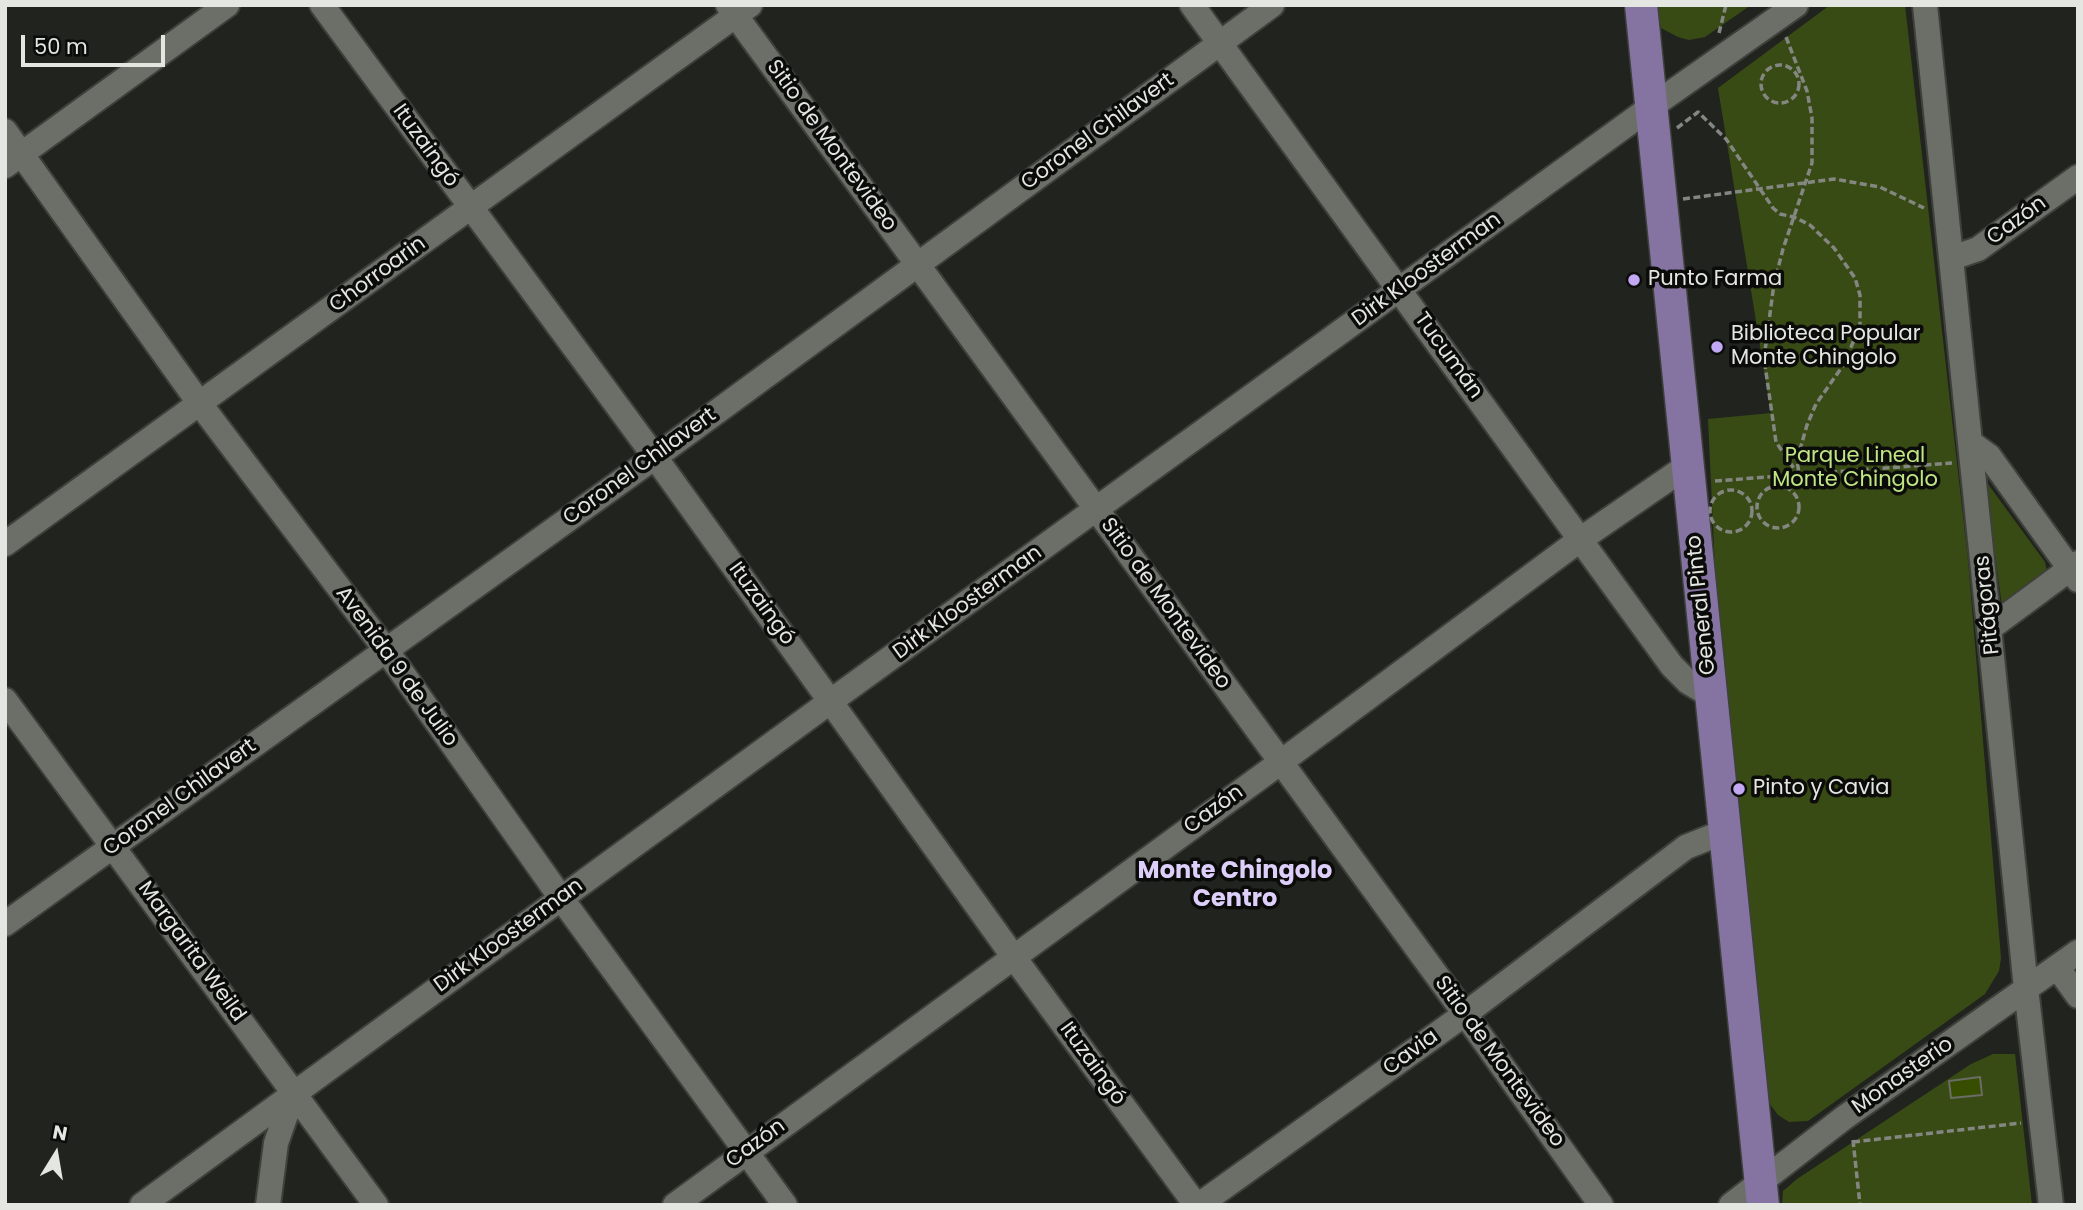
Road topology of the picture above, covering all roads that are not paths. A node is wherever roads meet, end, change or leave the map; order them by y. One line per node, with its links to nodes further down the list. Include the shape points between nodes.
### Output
1 (227, 5): 12 (street)
2 (322, 5): 14 (street, Ituzaingó)
3 (1192, 5): 9 (street, Tucumán)
4 (1272, 5): 9 (street, Coronel Chilavert)
5 (1641, 5): 10 (main road, General Pinto)
6 (1925, 5): 15 (street, Pitágoras)
7 (738, 9): 14 (street, Chorroarin); 16 (street, Sitio de Montevideo)
8 (1787, 12): 10 (street, Dirk Kloosterman)
9 (1220, 44): 16 (street, Coronel Chilavert); 17 (street, Tucumán)
10 (1651, 107): 17 (street, Dirk Kloosterman); 21 (main road, General Pinto)
11 (5, 131): 12 (street, Avenida 9 de Julio)
12 (14, 160): 18 (street, Avenida 9 de Julio)
13 (2078, 177): 15 (street, Cazón, via 1978,249)
14 (470, 208): 18 (street, Chorroarin); 20 (street, Ituzaingó)
15 (1952, 258): 19 (street, Pitágoras)
16 (917, 263): 20 (street, Coronel Chilavert); 22 (street, Sitio de Montevideo)
17 (1400, 290): 22 (street, Dirk Kloosterman); 23 (street, Tucumán)
18 (200, 404): 24 (street, Chorroarin); 27 (street, Avenida 9 de Julio)
19 (1971, 452): 25 (street, via 1989,456); 26 (street, Pitágoras)
20 (654, 457): 27 (street, Coronel Chilavert); 30 (street, Ituzaingó)
21 (1688, 474): 23 (street, Cazón); 28 (main road, General Pinto)
22 (1096, 510): 30 (street, Dirk Kloosterman); 31 (street, Sitio de Montevideo)
23 (1581, 539): 28 (street, Tucumán, via 1672,666); 31 (street, Cazón)
24 (5, 544)
25 (2075, 571): 26 (street)
26 (1990, 628): 39 (street, Pitágoras)
27 (386, 650): 33 (street, Coronel Chilavert); 34 (street, Avenida 9 de Julio)
28 (1713, 697): 32 (main road, General Pinto)
29 (5, 700): 33 (street, Margarita Weild)
30 (831, 701): 34 (street, Dirk Kloosterman); 37 (street, Ituzaingó)
31 (1281, 762): 37 (street, Cazón); 41 (street, Sitio de Montevideo)
32 (1726, 831): 41 (street, Cavia, via 1686,847); 44 (main road, General Pinto)
33 (112, 846): 35 (street, Coronel Chilavert); 42 (street, Margarita Weild)
34 (561, 898): 42 (street, Dirk Kloosterman); 43 (street, Avenida 9 de Julio)
35 (5, 924)
36 (2078, 952): 38 (street, Monasterio)
37 (1013, 956): 43 (street, Cazón); 50 (street, Ituzaingó)
38 (2057, 967): 39 (street, Monasterio); 40 (street)
39 (2026, 988): 44 (street, Monasterio, via 1845,1117); 53 (street, Pitágoras)
40 (2078, 996)
41 (1465, 1014): 50 (street, Cavia); 51 (street, Sitio de Montevideo)
42 (294, 1092): 45 (street, Dirk Kloosterman); 46 (street, via 276,1143); 47 (street, Margarita Weild)
43 (747, 1151): 48 (street, Cazón); 49 (street, Avenida 9 de Julio)
44 (1763, 1194): 52 (street, Monasterio)
45 (142, 1205)
46 (268, 1205)
47 (376, 1205)
48 (674, 1205)
49 (785, 1205)
50 (1197, 1205)
51 (1601, 1205)
52 (1731, 1205)
53 (2051, 1205)

